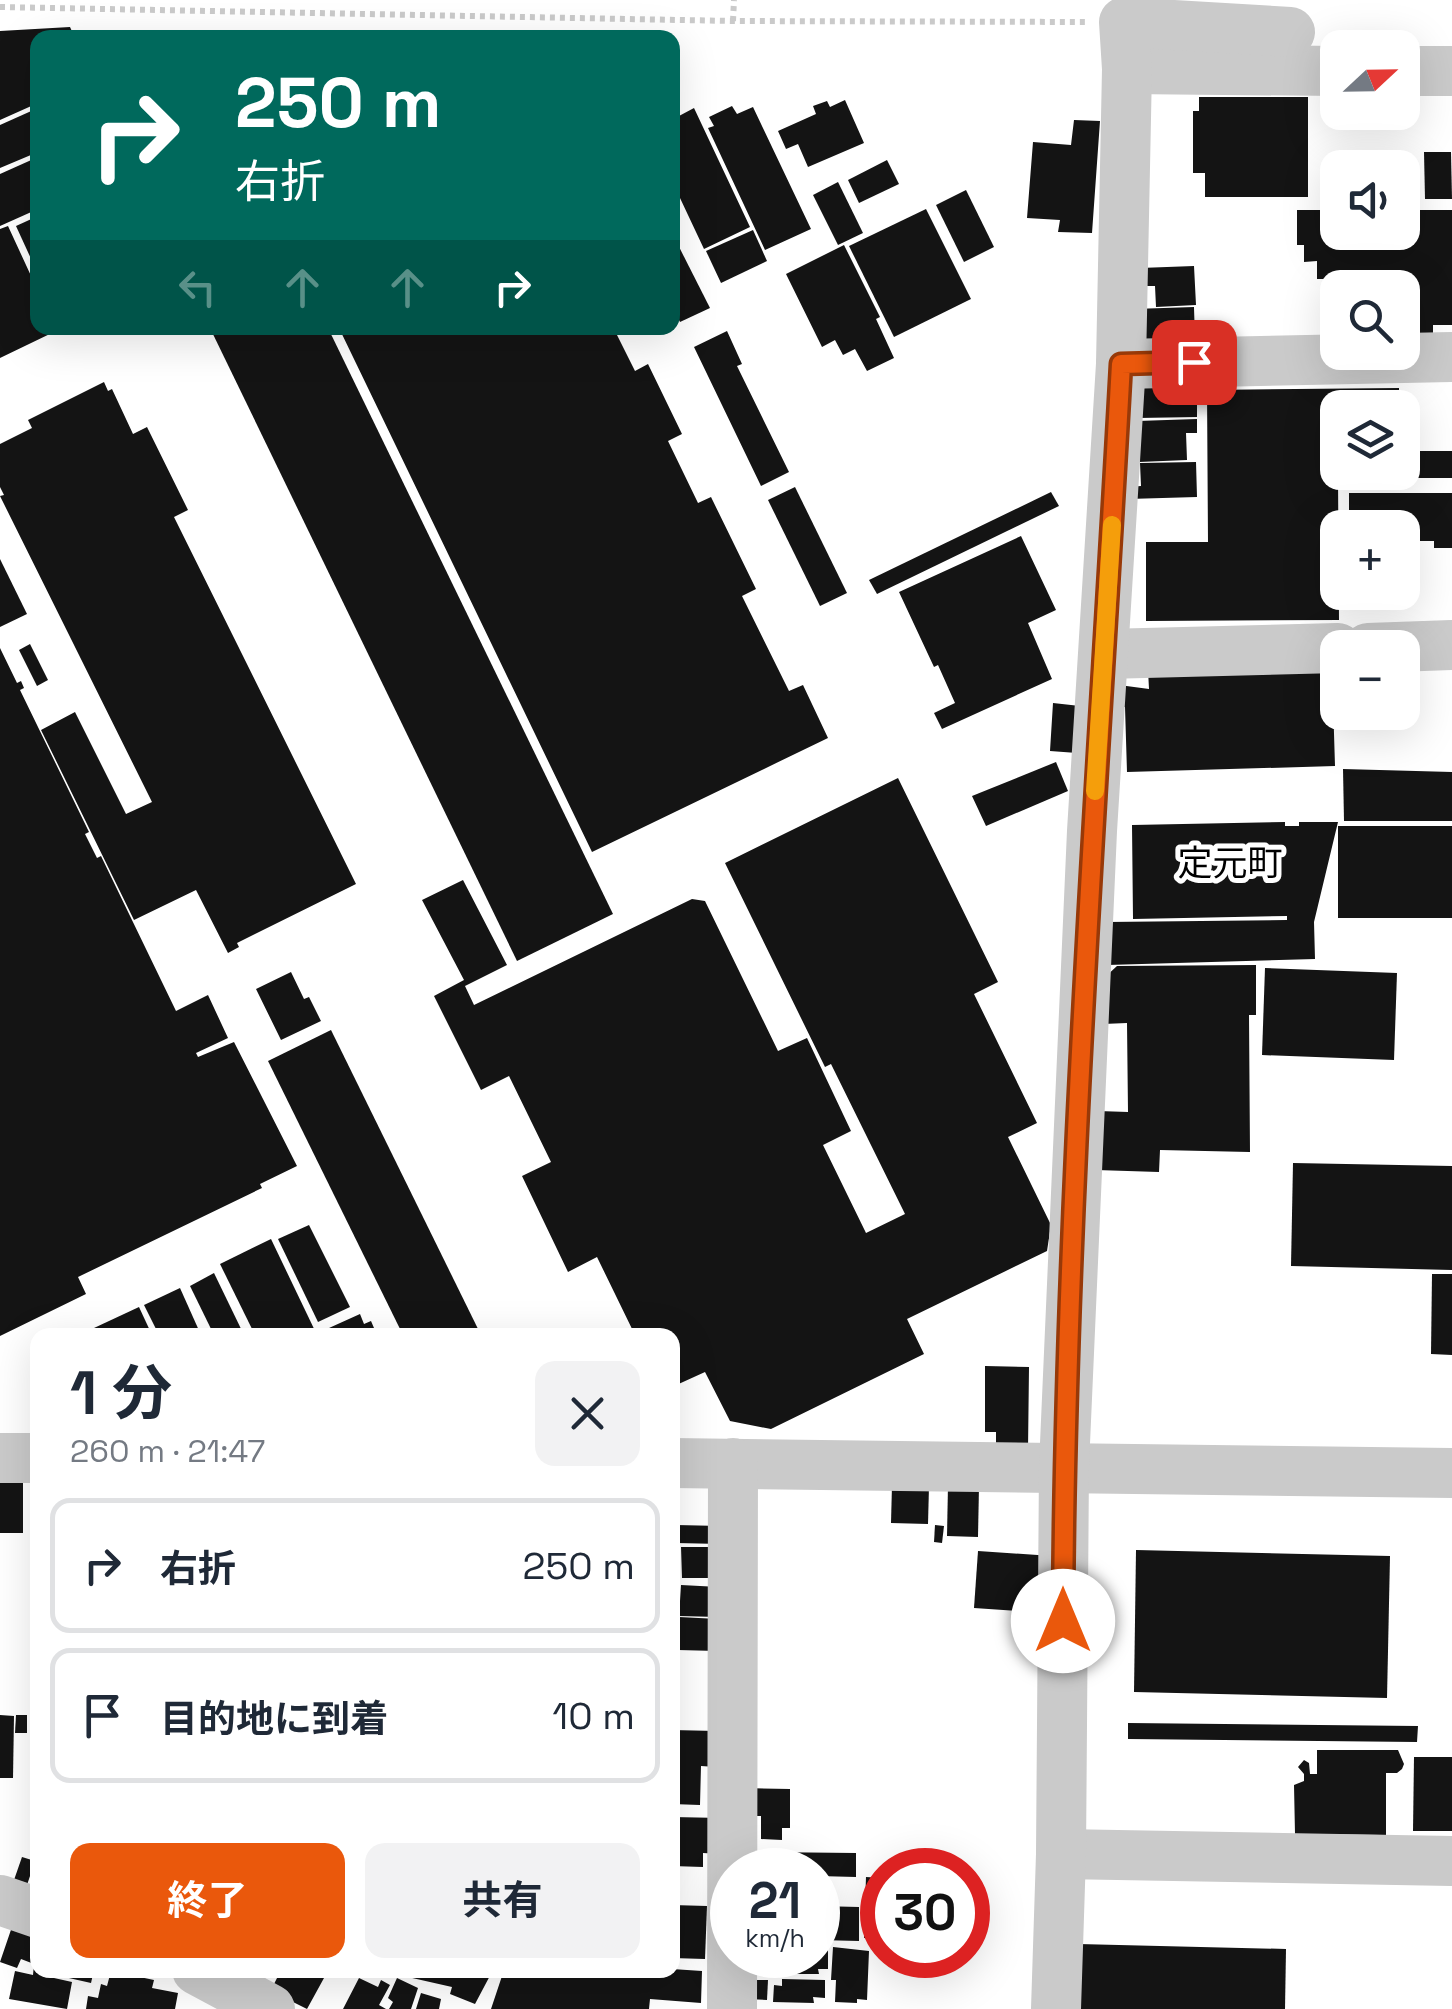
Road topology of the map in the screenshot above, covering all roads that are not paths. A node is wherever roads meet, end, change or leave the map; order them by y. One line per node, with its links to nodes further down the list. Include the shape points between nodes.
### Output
1 (1302, 44): 5 (street, via 1125,46)
2 (1420, 71): 3 (street)
3 (1452, 71)
4 (1452, 356): 5 (street)
5 (1121, 364): 9 (street)
6 (1452, 645): 7 (street)
7 (1420, 646)
8 (1320, 648): 9 (street)
9 (1105, 654): 14 (street)
10 (0, 1458): 11 (street)
11 (30, 1458)
12 (680, 1463): 13 (street)
13 (734, 1463): 14 (street); 24 (street)
14 (1064, 1466): 15 (street); 16 (street)
15 (1452, 1473)
16 (1061, 1854): 17 (street); 25 (street)
17 (1452, 1861)
18 (0, 1900): 19 (street)
19 (30, 1910)
20 (196, 1978): 22 (street)
21 (211, 1978): 23 (street)
22 (196, 2009)
23 (270, 2009)
24 (732, 2009)
25 (1056, 2009)

